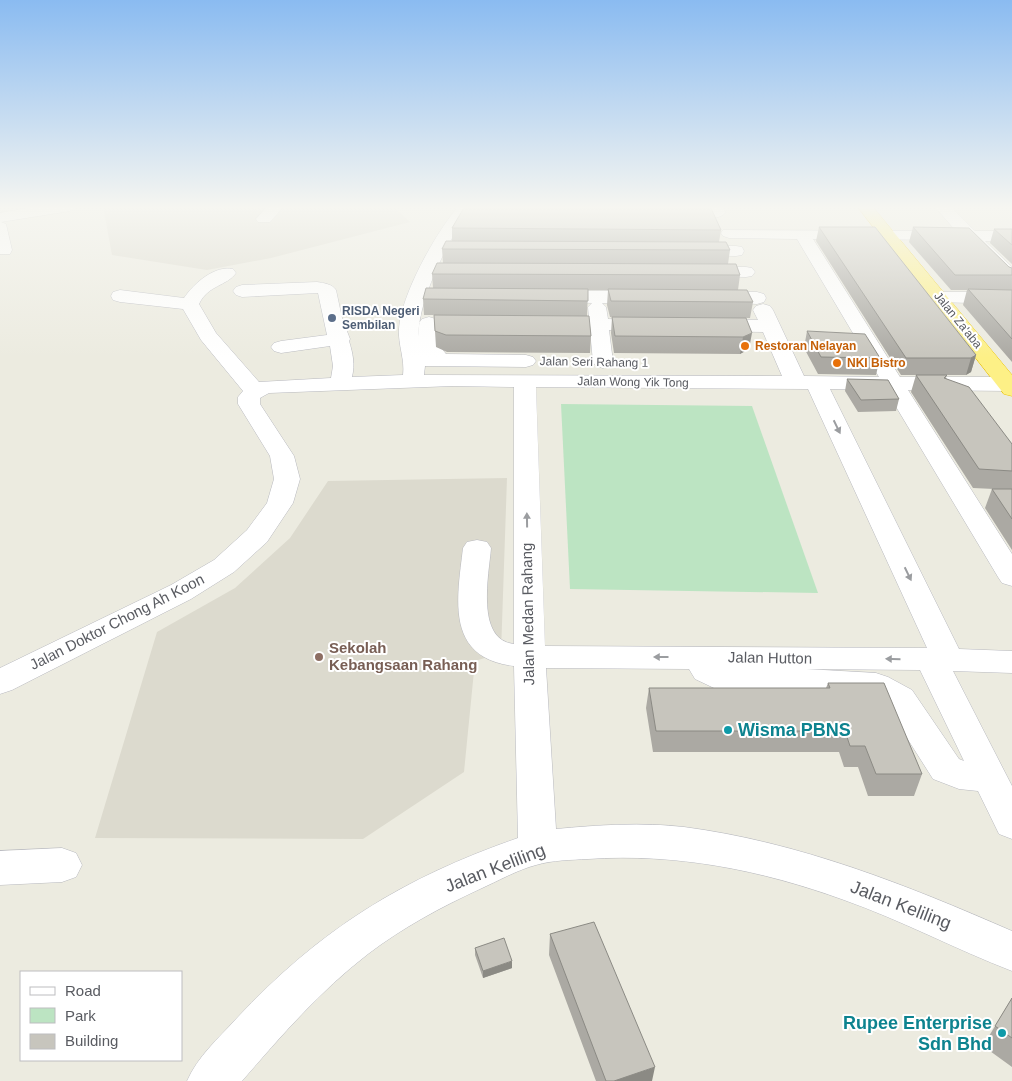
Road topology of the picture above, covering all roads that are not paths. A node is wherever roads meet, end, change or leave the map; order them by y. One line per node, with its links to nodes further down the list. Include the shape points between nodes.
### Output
1 (436, 256): 6 (street)
2 (739, 256): 9 (street)
3 (816, 256): 37 (street)
4 (906, 256): 21 (highway, Jalan Za'aba)
5 (991, 256): 11 (street)
6 (429, 272): 7 (street); 15 (street)
7 (447, 272)
8 (687, 272): 9 (street)
9 (746, 272): 20 (street)
10 (227, 273): 23 (street, via 202,287)
11 (1012, 277)
12 (242, 291): 30 (street, via 316,287 327,290)
13 (586, 291): 17 (street); 18 (street); 26 (street)
14 (120, 296): 23 (street)
15 (416, 296): 16 (street); 24 (street)
16 (436, 296)
17 (533, 296)
18 (662, 297)
19 (700, 297): 20 (street)
20 (757, 298): 29 (street)
21 (940, 298): 22 (street); 40 (highway, Jalan Za'aba)
22 (1012, 298)
23 (190, 304): 41 (street, via 208,336)
24 (409, 323): 32 (street, via 438,323 429,347); 34 (street, via 408,338)
25 (533, 324): 26 (street)
26 (599, 324): 27 (street); 33 (street)
27 (665, 325)
28 (694, 325): 29 (street)
29 (770, 326): 36 (street)
30 (340, 339): 31 (street); 38 (street, via 344,366)
31 (281, 347)
32 (440, 360): 33 (street, Jalan Seri Rahang 1); 34 (street, Jalan Seri Rahang 1)
33 (603, 362): 39 (street, Jalan Seri Rahang 1, via 731,364)
34 (414, 371): 35 (street, Jalan Wong Yik Tong); 38 (street, Jalan Wong Yik Tong)
35 (525, 380): 39 (street, Jalan Wong Yik Tong); 46 (street, Jalan Medan Rahang, one-way to 35)
36 (806, 383): 37 (street, Jalan Wong Yik Tong); 39 (street, Jalan Wong Yik Tong); 48 (street, one-way to 48)
37 (892, 383): 40 (street, Jalan Wong Yik Tong); 42 (street)
38 (340, 384): 41 (street, Jalan Wong Yik Tong, via 278,385)
39 (769, 384)
40 (1011, 386)
41 (255, 391): 50 (street, Jalan Doktor Chong Ah Koon, via 249,397 249,404 282,456 287,480 280,503 257,536 224,566 181,592)
42 (964, 498): 43 (street); 45 (street)
43 (993, 498)
44 (477, 548): 46 (street, Jalan Hutton, via 474,626 487,646 502,653)
45 (1012, 577)
46 (528, 657): 47 (street, Jalan Hutton, one-way to 46); 53 (street, Jalan Medan Rahang)
47 (702, 657): 48 (street, Jalan Hutton, one-way to 47); 51 (street, via 706,671 714,676 876,685 900,699 946,769 959,775)
48 (940, 660): 49 (street, Jalan Hutton); 51 (street)
49 (1012, 662)
50 (0, 682)
51 (990, 778): 52 (street)
52 (1012, 823)
53 (538, 848): 56 (street, Jalan Keliling, via 598,840 657,840 726,848 816,873 923,911); 57 (street, Jalan Keliling, via 435,891 380,920 337,952 294,992)
54 (62, 865): 55 (street)
55 (0, 868)
56 (1012, 951)
57 (211, 1081)

